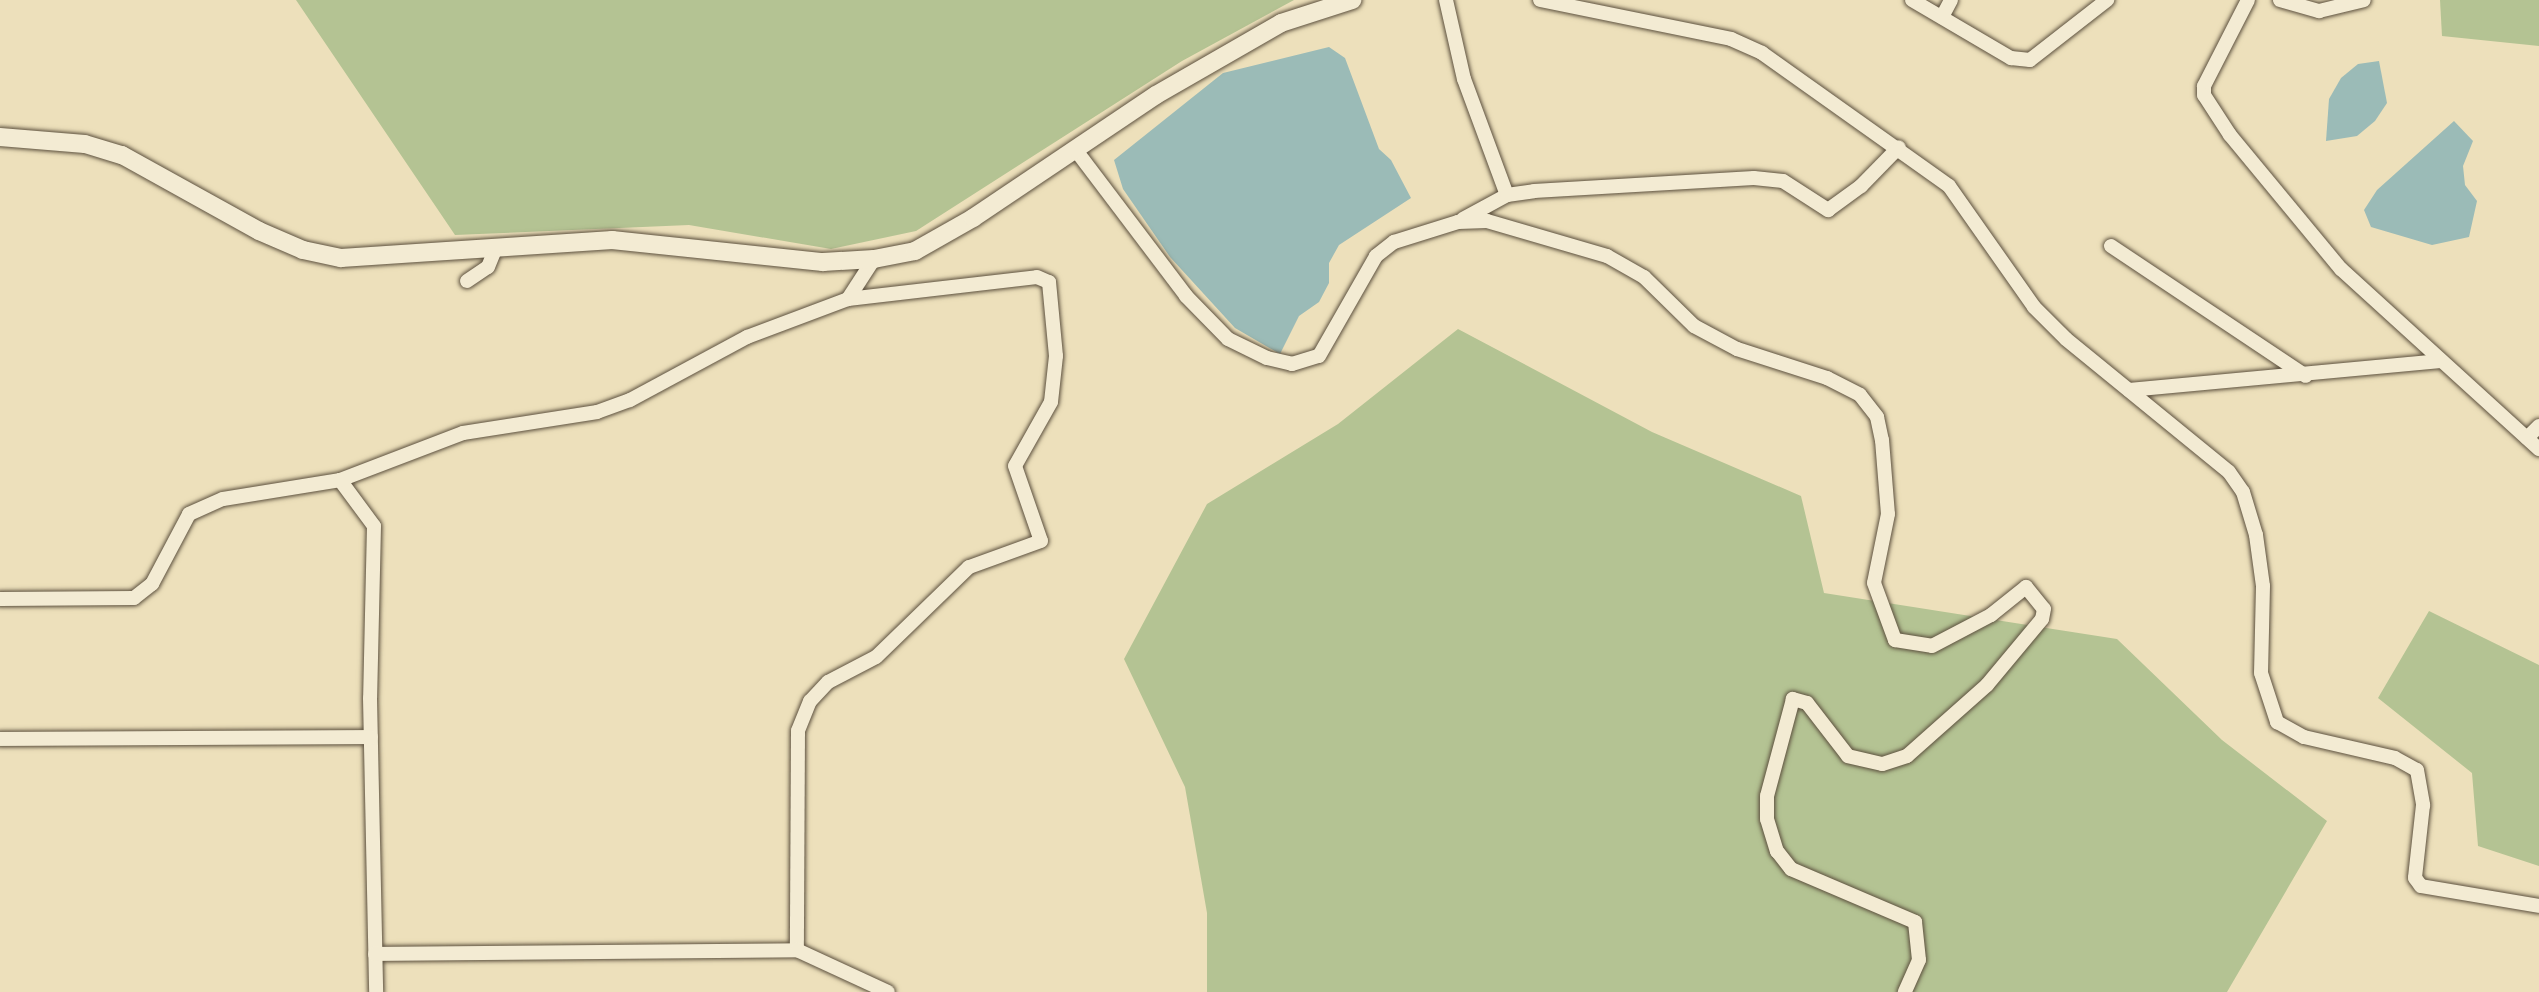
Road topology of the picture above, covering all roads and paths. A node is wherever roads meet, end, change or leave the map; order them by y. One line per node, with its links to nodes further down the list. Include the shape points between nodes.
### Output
1 (1352, 0): 13 (street, via 1281,23)
2 (1446, 0): 14 (street, via 1464,79)
3 (1540, 0): 12 (street, via 1731,39 1762,53)
4 (1912, 0): 10 (street)
5 (1951, 0): 10 (street)
6 (2107, 0): 10 (street, via 2030,60 2011,58)
7 (2248, 0): 21 (street, via 2204,95 2230,135 2341,269)
8 (2280, 0): 9 (street, via 2319,11 2342,10)
9 (2364, 0)
10 (1942, 17)
11 (0, 137): 17 (street, via 85,144 122,155 303,250 341,258)
12 (1899, 147): 14 (street, via 1828,210 1783,181 1754,178); 23 (street, via 1949,186 2034,307)
13 (1075, 149): 15 (street, via 1155,260 1228,339 1292,364 1305,363 1330,345 1385,249 1414,232); 18 (street, via 915,251)
14 (1507, 195): 15 (street)
15 (1458, 222): 36 (street, via 1511,225 1607,256 1644,277 1694,326 1737,349 1827,378 1860,395 1877,417 1882,440 1888,514 1874,583 1895,640 1932,646 1991,615 2026,587 2036,595 2044,609 2042,619 2008,662 1907,756 1882,764 1848,756 1807,703 1793,699 1767,796 1767,819 1777,851 1791,869 1915,922 1919,960)
16 (2111, 246): 22 (street)
17 (495, 250): 18 (street, via 612,240 809,261); 19 (street, via 488,267)
18 (874, 259): 20 (street)
19 (467, 281)
20 (848, 299): 27 (street, via 747,337 630,400 597,412 463,433); 32 (street, via 1037,277 1049,282 1056,356 1051,402 1015,466 1041,541 969,567 876,657 828,682 810,701 798,731)
21 (2441, 361): 22 (street); 25 (street)
22 (2306, 376): 23 (street)
23 (2129, 390): 31 (street, via 2229,472 2243,492 2263,586 2261,673 2277,722 2304,737 2395,758 2417,770 2423,805 2415,878 2421,886)
24 (2539, 426): 25 (street)
25 (2527, 438): 26 (street)
26 (2539, 449)
27 (340, 480): 28 (street, via 223,499 189,514 152,584 134,598); 29 (street, via 374,526)
28 (0, 599)
29 (371, 737): 30 (street); 33 (street)
30 (0, 739)
31 (2539, 906)
32 (797, 950): 33 (street); 35 (street)
33 (375, 954): 34 (street)
34 (376, 992)
35 (888, 992)
36 (1905, 992)

